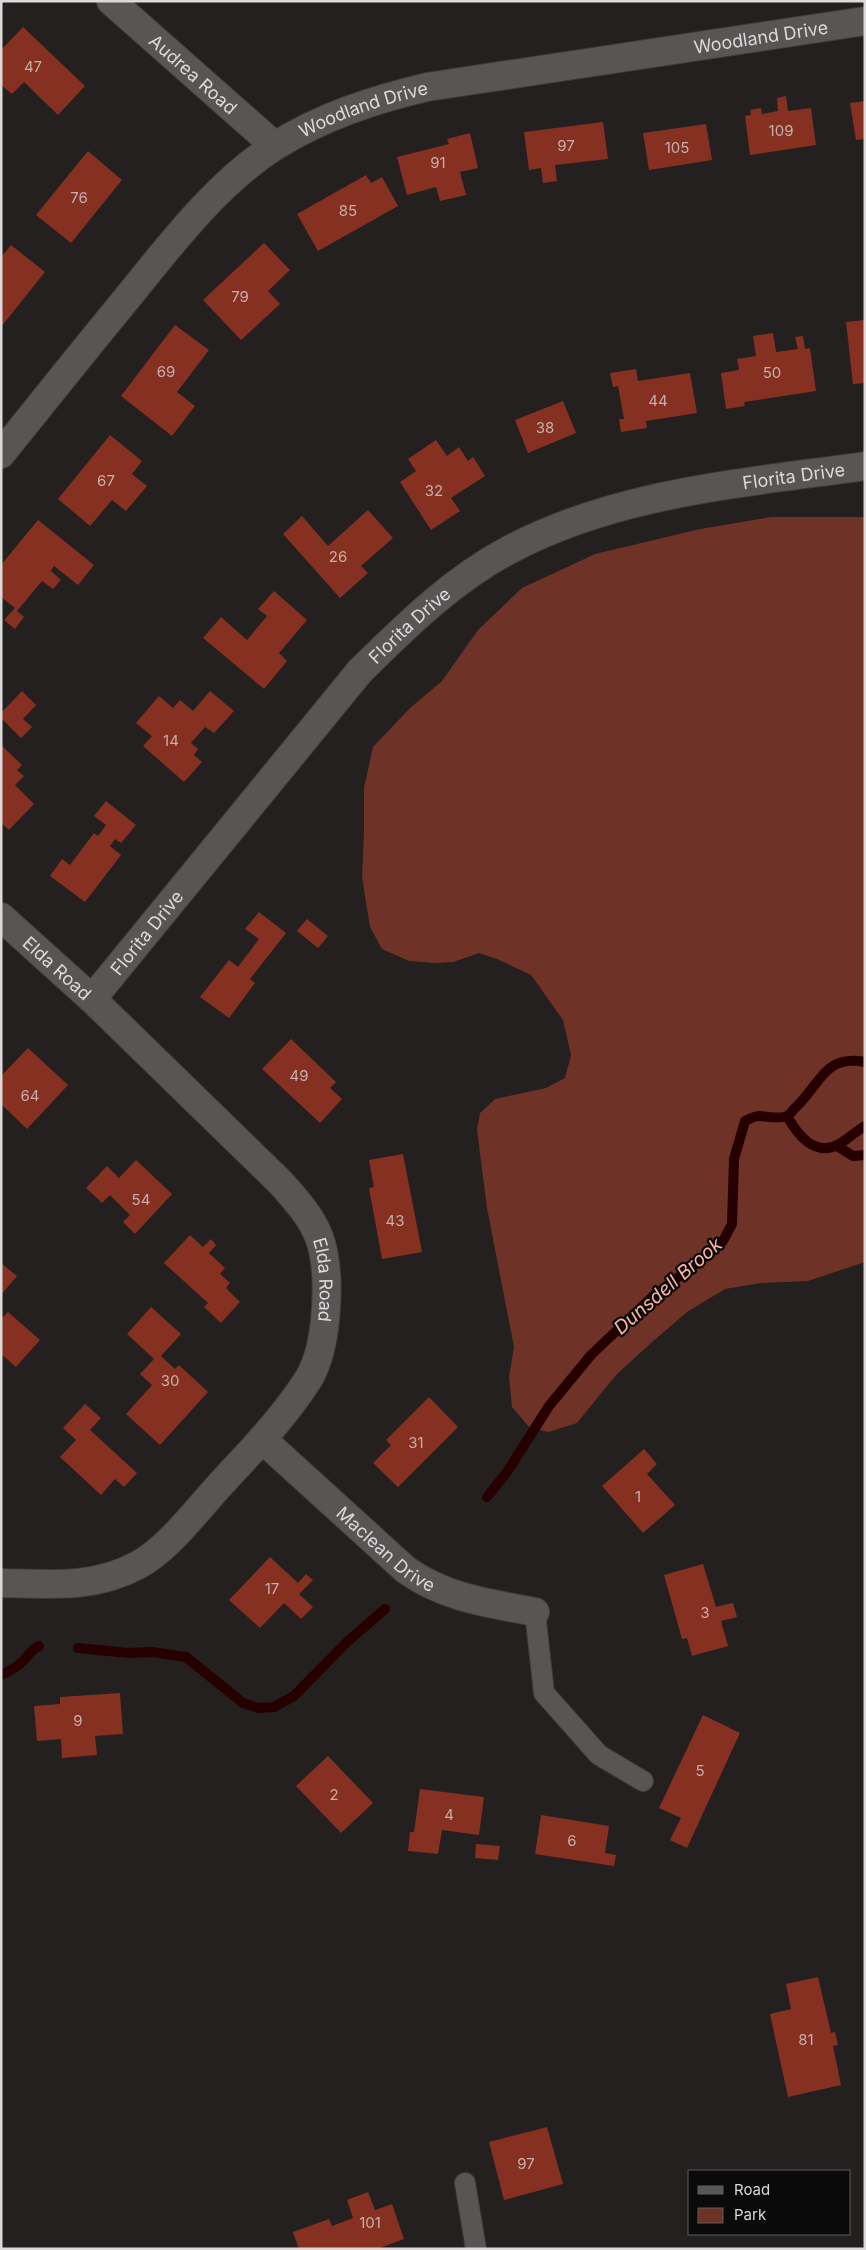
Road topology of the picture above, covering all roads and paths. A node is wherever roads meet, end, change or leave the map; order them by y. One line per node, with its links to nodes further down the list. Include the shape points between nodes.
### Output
1 (111, 1): 3 (street, Audrea Road)
2 (865, 21): 3 (street, Woodland Drive, via 427,87 372,101 321,120)
3 (274, 146): 4 (street, Woodland Drive, via 202,209)
4 (1, 454)
5 (865, 466): 7 (street, Florita Drive, via 704,488 630,504 545,534 480,568 444,594 360,671)
6 (1, 917): 7 (street, Elda Road)
7 (92, 999): 8 (street, Elda Road, via 280,1182 302,1206 319,1238 326,1300 322,1348 310,1377)
8 (262, 1439): 9 (street, Elda Road, via 160,1550 139,1565 88,1583); 10 (street, Maclean Drive, via 425,1584 484,1603)
9 (1, 1583)
10 (535, 1612): 11 (lane, via 544,1692 599,1755)
11 (643, 1781)
12 (465, 2183): 13 (lane)
13 (476, 2249)

